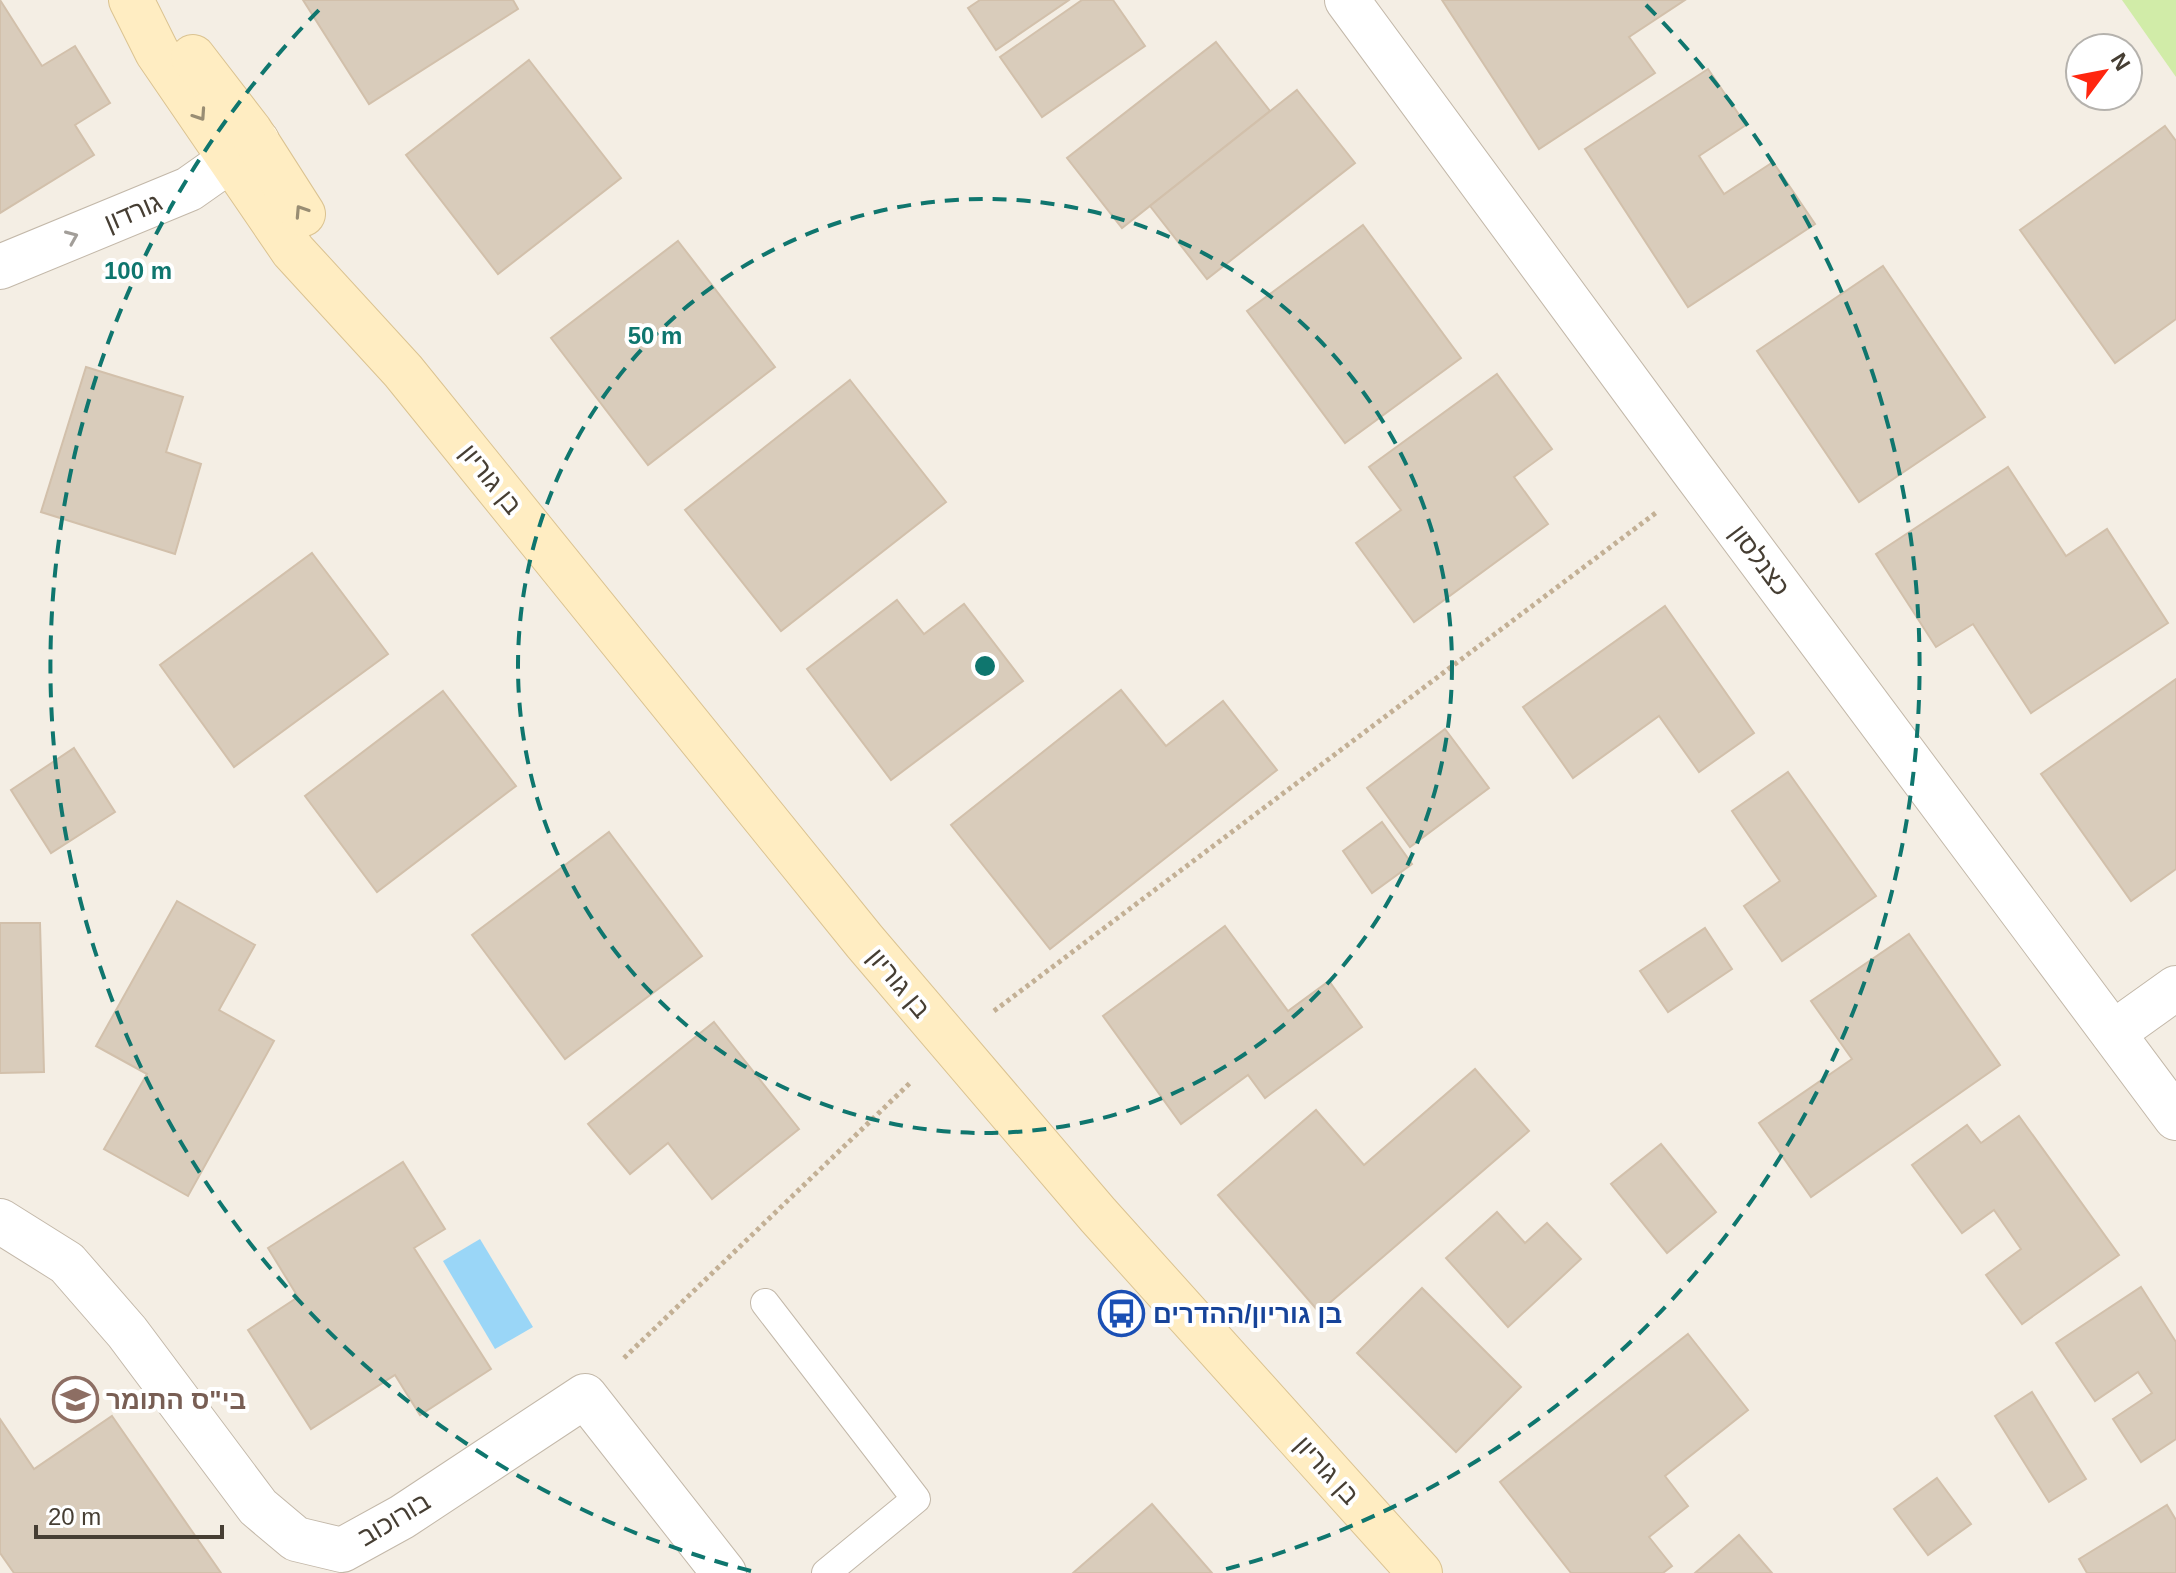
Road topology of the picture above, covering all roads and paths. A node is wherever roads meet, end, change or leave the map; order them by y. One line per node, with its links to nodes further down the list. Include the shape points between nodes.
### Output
1 (131, 0): 4 (street, בן גוריון, one-way to 4, via 157,52)
2 (150, 0): 4 (street, בן גוריון)
3 (1347, 0): 8 (street, כצנלסון)
4 (243, 151): 5 (street, גורדון, one-way to 4, via 189,189); 9 (street, בן גוריון, via 403,371)
5 (0, 267)
6 (1658, 511): 9 (path)
7 (2176, 988): 8 (street)
8 (2113, 1033): 10 (street, כצנלסון)
9 (951, 1043): 13 (path); 16 (street, בן גוריון)
10 (2176, 1118)
11 (0, 1221): 13 (street, בורוכוב, via 67,1263 127,1332 258,1507 296,1539 342,1550 402,1517)
12 (765, 1303): 15 (lane, via 916,1499)
13 (585, 1396): 14 (street)
14 (724, 1573)
15 (826, 1573)
16 (1420, 1573)

